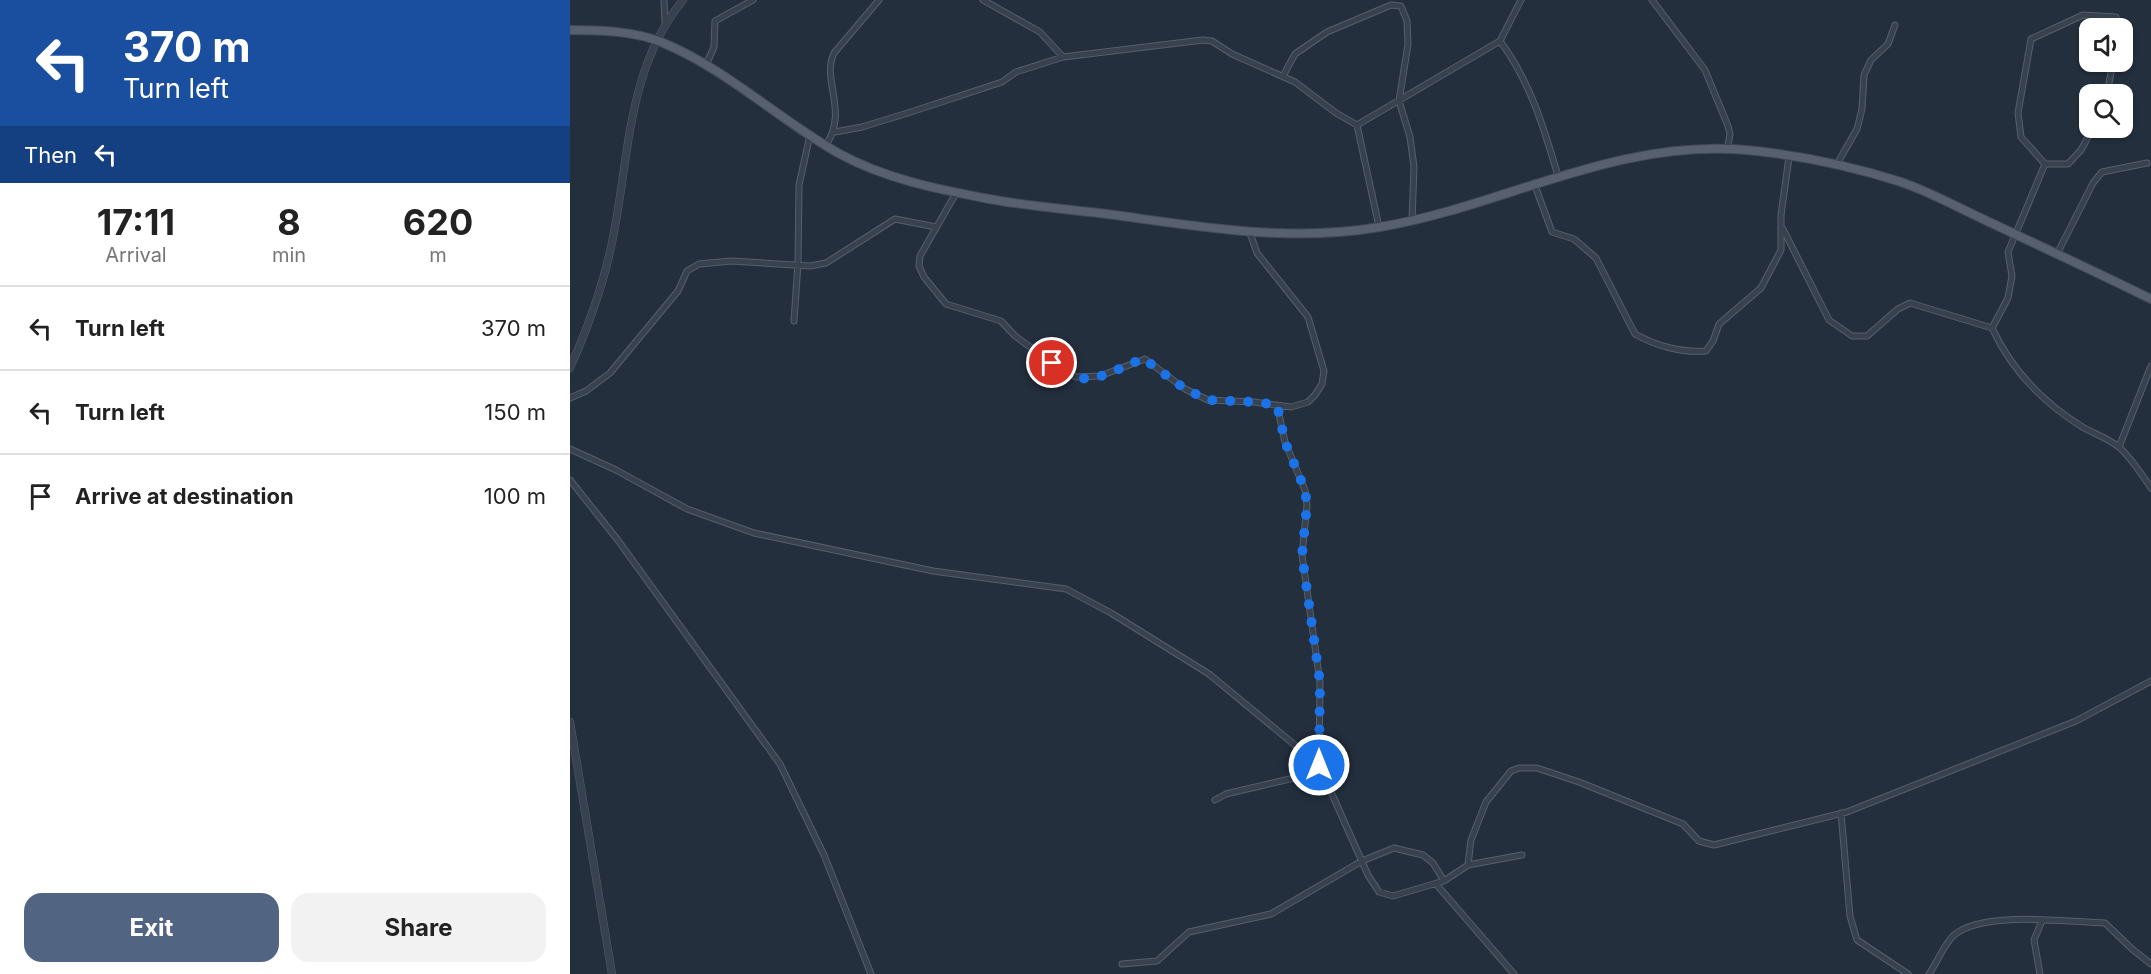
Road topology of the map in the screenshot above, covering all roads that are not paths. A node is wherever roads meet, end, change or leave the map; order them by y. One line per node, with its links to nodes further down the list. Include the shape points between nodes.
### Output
1 (664, 0): 9 (street)
2 (683, 0): 9 (street)
3 (753, 0): 15 (street, via 715,21 714,47)
4 (879, 0): 19 (street, via 829,62)
5 (983, 0): 14 (street, via 1040,32)
6 (1521, 0): 13 (street)
7 (1652, 0): 23 (street, via 1705,70 1728,126)
8 (2116, 18): 27 (street, via 2083,15 2031,39 2018,113 2021,137)
9 (665, 22): 12 (street)
10 (1895, 25): 26 (street, via 1888,44 1871,60 1864,75 1857,129)
11 (570, 30): 12 (main road)
12 (658, 41): 15 (main road); 43 (street, via 628,129 609,257 587,329)
13 (1500, 41): 17 (street); 28 (street, via 1522,76 1542,122)
14 (1063, 57): 16 (street, via 1212,41); 19 (street, via 921,109)
15 (706, 65): 20 (main road)
16 (1282, 76): 17 (street, via 1296,54 1327,32 1395,4 1401,6 1407,21 1408,44); 18 (street)
17 (1399, 101): 18 (street); 31 (street, via 1414,167)
18 (1357, 125): 33 (street)
19 (835, 132): 22 (street)
20 (810, 135): 22 (main road); 38 (street, via 799,185)
21 (2088, 138): 27 (street, via 2068,165)
22 (826, 145): 30 (main road, via 879,172)
23 (1727, 150): 24 (main road); 28 (main road, via 1634,156)
24 (1789, 157): 26 (main road); 34 (street)
25 (2148, 163): 37 (street, via 2102,172)
26 (1837, 164): 36 (main road, via 1905,184)
27 (2045, 164): 36 (street)
28 (1558, 176): 29 (main road)
29 (1534, 183): 31 (main road); 34 (street, via 1552,232 1574,239 1596,258 1635,334 1688,352 1706,351 1719,324 1761,288 1781,250)
30 (956, 193): 32 (street); 35 (main road)
31 (1412, 220): 33 (main road)
32 (936, 226): 38 (street, via 895,219 826,263); 45 (street, via 920,256 920,266 936,294 957,309 1001,321 1015,336 1076,377 1100,376 1144,359 1185,389 1208,400)
33 (1379, 227): 35 (main road, via 1289,236)
34 (1782, 227): 41 (street, via 1829,320 1852,336 1867,336 1910,303)
35 (1250, 233): 45 (street, via 1257,253 1308,317 1324,371 1322,384 1308,402 1291,407)
36 (2016, 235): 37 (main road); 41 (street, via 2008,252 2012,276 2008,298)
37 (2057, 254): 39 (main road)
38 (798, 263): 40 (street); 44 (street, via 731,261 699,264 687,271 678,291 610,373 586,392)
39 (2151, 299)
40 (794, 321)
41 (1992, 328): 46 (street, via 2001,347 2041,398)
42 (2151, 366): 46 (street)
43 (570, 368)
44 (570, 398)
45 (1277, 405): 52 (street, via 1307,505 1302,555 1320,682)
46 (2119, 447): 49 (street)
47 (570, 448): 52 (street, via 687,509 754,533 933,571 1066,589 1209,674)
48 (570, 480): 64 (street, via 780,764 824,855)
49 (2151, 488)
50 (2151, 681): 54 (street, via 2076,722)
51 (570, 722): 63 (street)
52 (1319, 765): 53 (street, via 1284,782 1226,794); 56 (street)
53 (1215, 800)
54 (1841, 813): 57 (street, via 1714,845 1699,841 1683,824 1579,782 1537,768 1519,768 1511,771 1486,802 1471,840); 66 (street, via 1850,916 1857,940)
55 (1522, 855): 57 (street)
56 (1362, 861): 58 (street, via 1395,848 1413,851 1432,863); 59 (street, via 1376,889 1388,896); 61 (street, via 1271,914 1189,932 1157,961)
57 (1468, 865): 58 (street)
58 (1444, 881): 59 (street)
59 (1436, 884): 65 (street)
60 (2042, 921): 62 (street, via 2105,922); 67 (street, via 1976,924 1954,935); 68 (street, via 2034,940)
61 (1122, 964)
62 (2151, 964)
63 (612, 974)
64 (872, 974)
65 (1514, 974)
66 (1908, 974)
67 (1929, 974)
68 (2040, 974)

